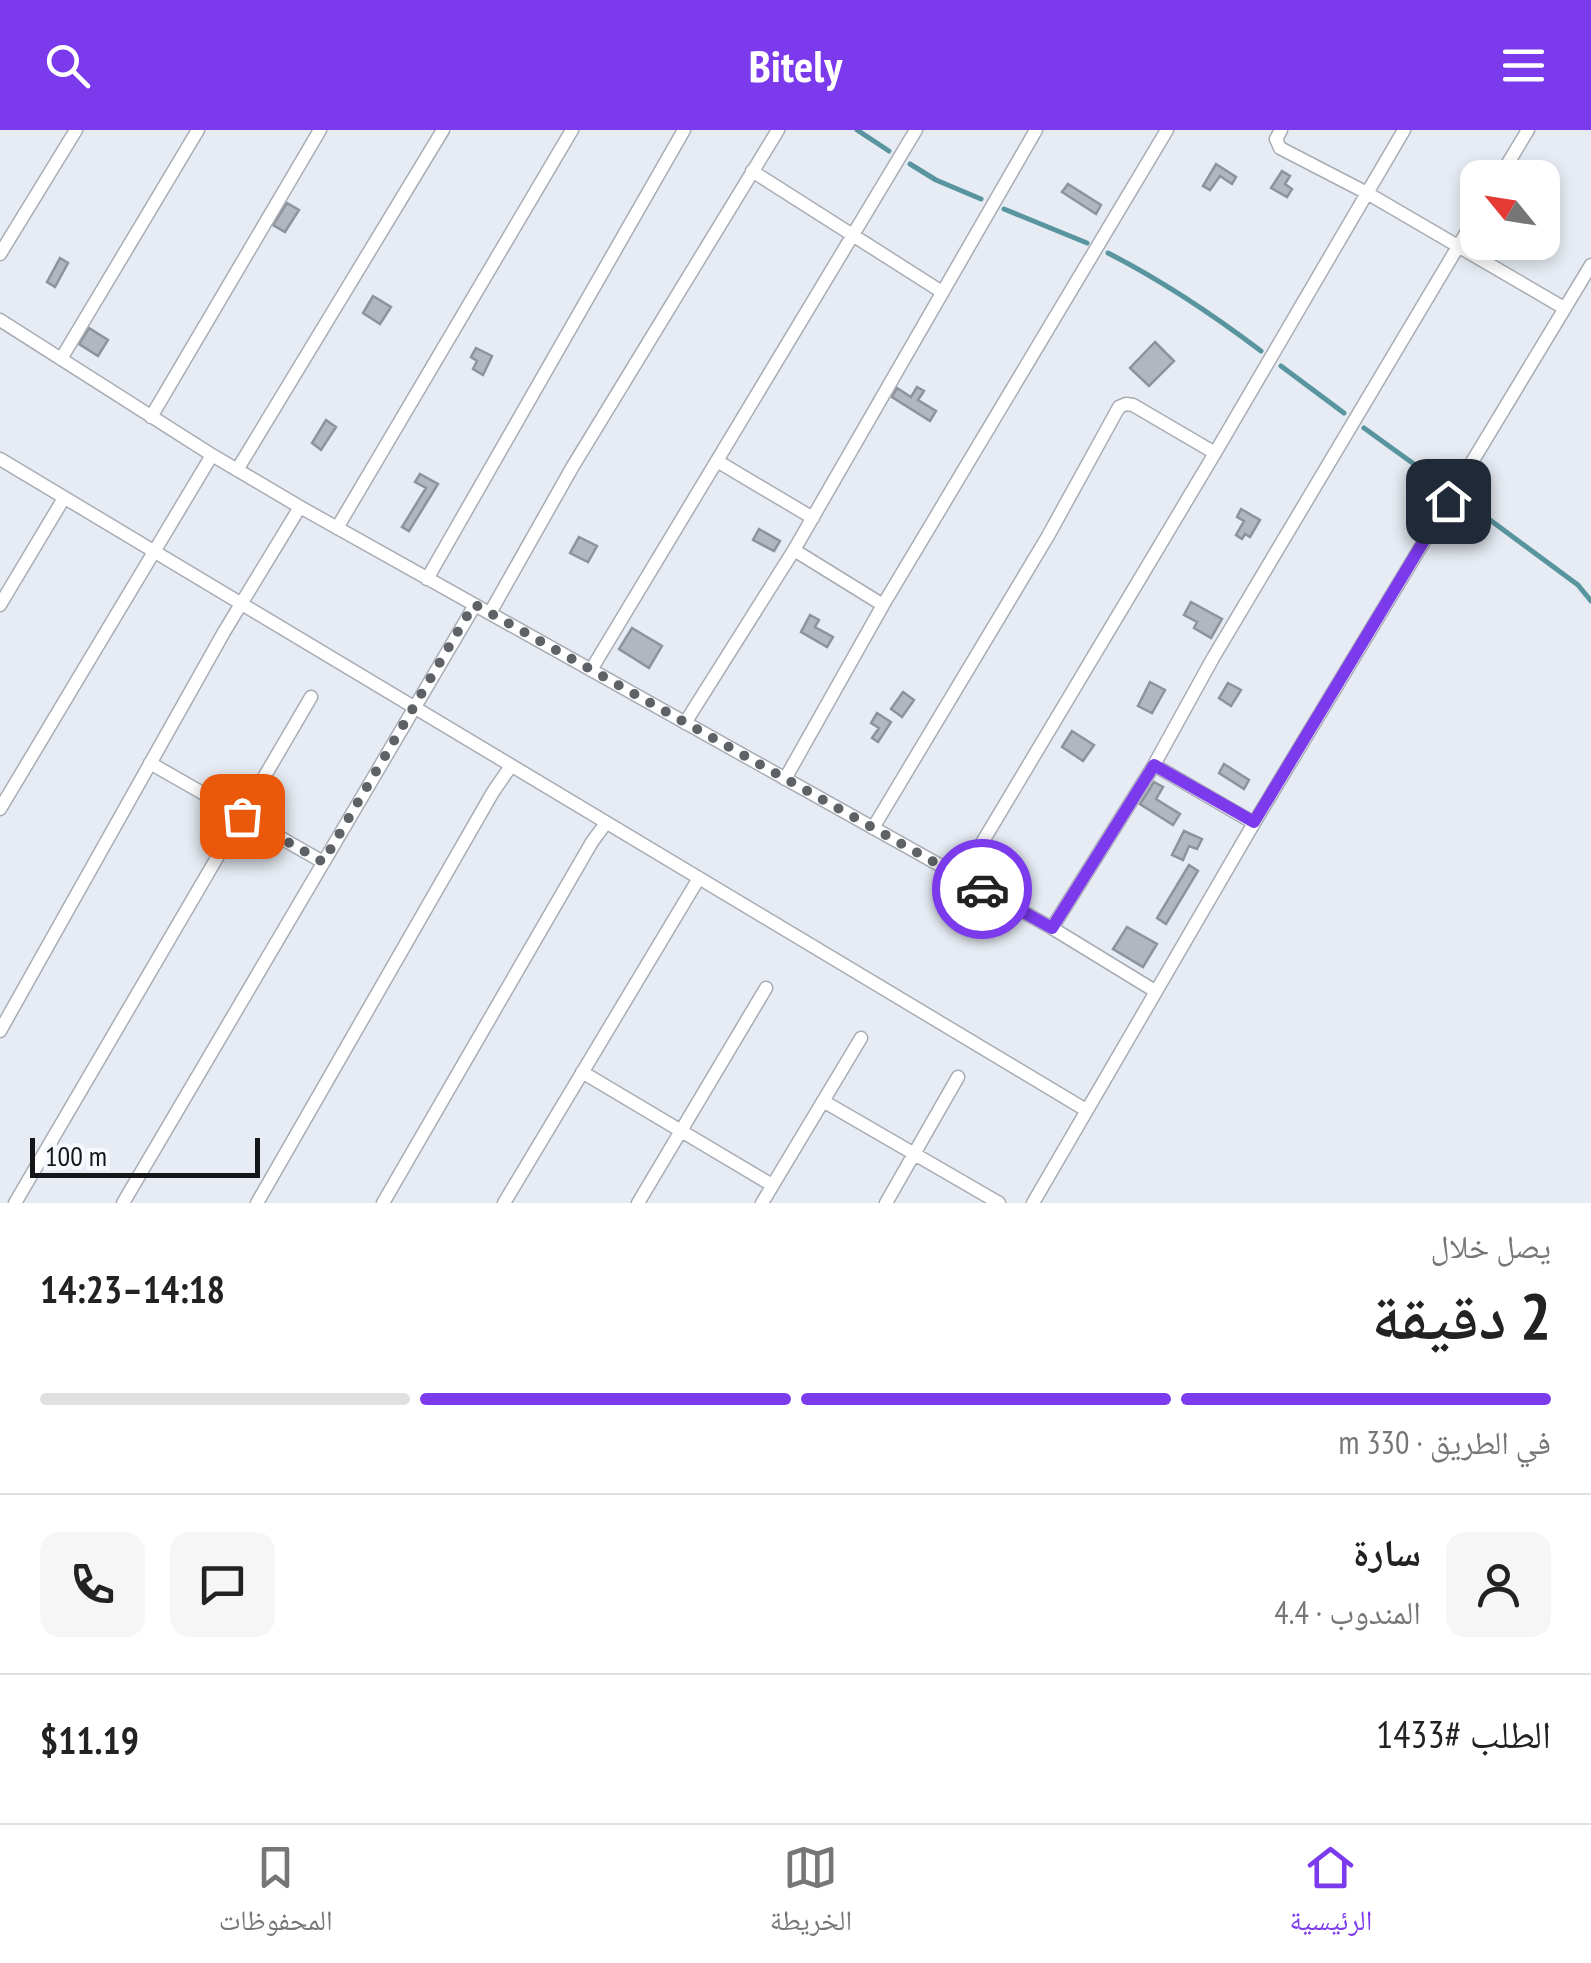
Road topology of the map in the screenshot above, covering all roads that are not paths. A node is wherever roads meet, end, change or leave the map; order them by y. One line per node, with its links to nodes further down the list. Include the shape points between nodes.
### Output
1 (76, 130): 20 (street)
2 (198, 130): 25 (street)
3 (320, 130): 26 (street)
4 (443, 130): 31 (street)
5 (572, 130): 35 (street)
6 (684, 130): 38 (street)
7 (778, 130): 15 (street)
8 (916, 130): 17 (street)
9 (1036, 130): 22 (street)
10 (1167, 130): 42 (street)
11 (1282, 130): 16 (street, via 1280,148)
12 (1404, 130): 16 (street)
13 (1528, 130): 14 (street)
14 (1510, 160)
15 (752, 171): 17 (street); 43 (street)
16 (1367, 193): 19 (street); 27 (street)
17 (852, 236): 22 (street); 30 (street)
18 (1460, 243): 19 (street)
19 (1458, 246): 23 (street); 49 (street)
20 (0, 254)
21 (1591, 264): 23 (street)
22 (942, 292): 34 (street)
23 (1564, 308): 54 (street)
24 (0, 320): 25 (street)
25 (61, 359): 26 (street)
26 (151, 416): 28 (street)
27 (1216, 452): 56 (street, via 1133,405 1119,407); 59 (street)
28 (212, 456): 31 (street); 37 (street)
29 (0, 459): 32 (street)
30 (717, 461): 34 (street); 44 (street)
31 (237, 470): 33 (street)
32 (64, 498): 37 (street); 40 (street)
33 (300, 506): 35 (street); 41 (street)
34 (813, 518): 36 (street)
35 (337, 528): 38 (street)
36 (794, 550): 42 (street); 47 (street)
37 (154, 552): 41 (street); 52 (street)
38 (427, 579): 39 (street)
39 (474, 604): 43 (street); 46 (street)
40 (0, 605)
41 (241, 605): 46 (street); 48 (street)
42 (882, 605): 51 (street)
43 (490, 614): 44 (street)
44 (591, 670): 47 (street)
45 (312, 696): 53 (street)
46 (414, 708): 50 (street); 57 (street)
47 (686, 723): 51 (street)
48 (150, 762): 53 (street); 63 (street)
49 (1154, 765): 54 (street); 60 (street)
50 (511, 766): 55 (street); 74 (street)
51 (784, 778): 56 (street)
52 (0, 809)
53 (242, 816): 57 (street); 72 (street)
54 (1254, 822): 62 (street)
55 (606, 823): 58 (street); 75 (street)
56 (873, 828): 59 (street)
57 (323, 862): 73 (street)
58 (699, 878): 65 (street); 68 (street)
59 (962, 878): 60 (street)
60 (1052, 928): 62 (street)
61 (766, 988): 69 (street)
62 (1155, 990): 68 (street)
63 (0, 1031)
64 (861, 1038): 67 (street)
65 (582, 1072): 69 (street); 76 (street)
66 (958, 1077): 70 (street)
67 (823, 1101): 70 (street); 71 (street)
68 (1086, 1110): 81 (street)
69 (681, 1131): 71 (street); 77 (street)
70 (914, 1154): 79 (street); 80 (street)
71 (772, 1185): 78 (street)
72 (15, 1203)
73 (123, 1203)
74 (257, 1203)
75 (383, 1203)
76 (504, 1203)
77 (638, 1203)
78 (762, 1203)
79 (886, 1203)
80 (999, 1203)
81 (1033, 1203)

